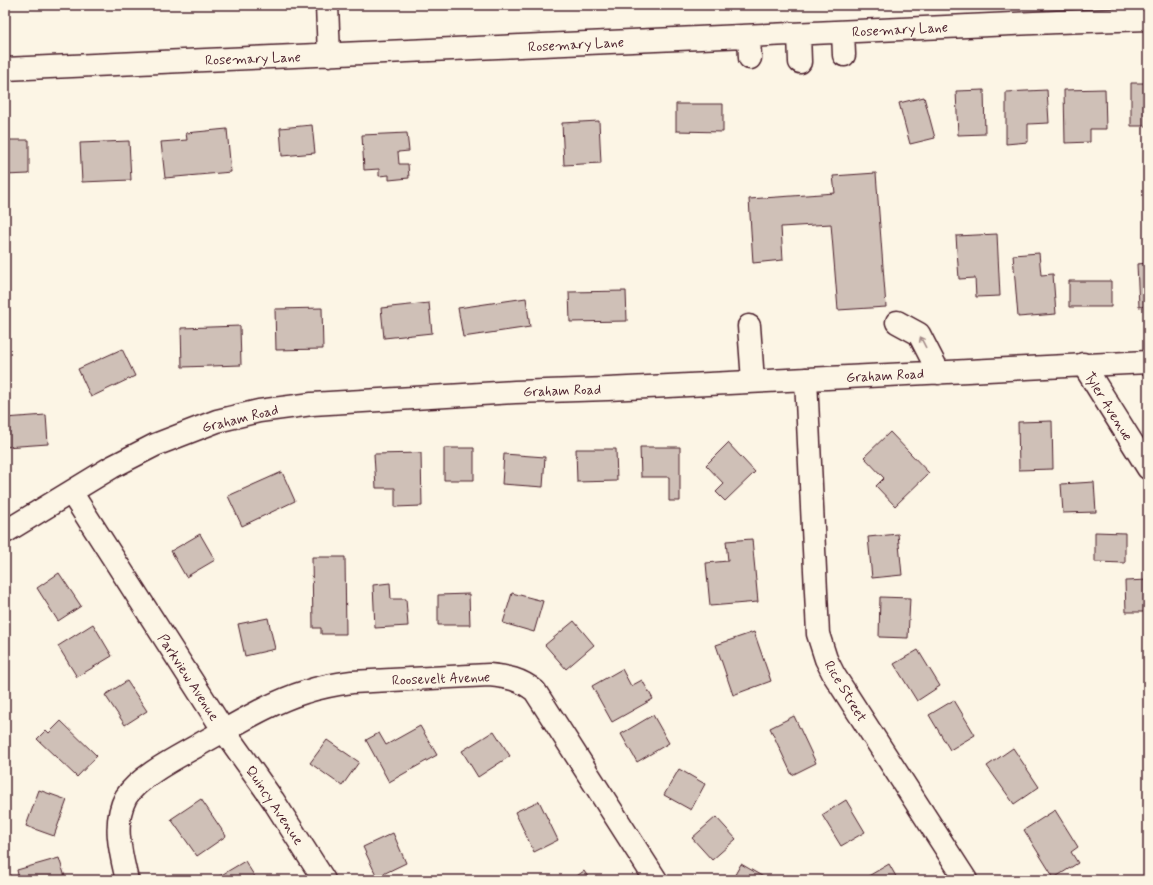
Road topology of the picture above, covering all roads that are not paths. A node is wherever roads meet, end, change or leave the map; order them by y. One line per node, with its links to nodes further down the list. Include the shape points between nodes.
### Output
1 (327, 5): 6 (street)
2 (1148, 19): 3 (street, Rosemary Lane)
3 (843, 32): 4 (street, Rosemary Lane); 7 (street)
4 (799, 34): 5 (street, Rosemary Lane); 9 (street)
5 (749, 36): 6 (street, Rosemary Lane); 8 (street)
6 (329, 55): 10 (street, Rosemary Lane)
7 (844, 55)
8 (750, 58)
9 (800, 62)
10 (5, 69)
11 (897, 322): 15 (street, one-way to 11, via 919,334)
12 (749, 326): 17 (street)
13 (1148, 362): 14 (street, Graham Road)
14 (1082, 364): 15 (street, Graham Road); 18 (street, Tyler Avenue)
15 (939, 373): 16 (street, Graham Road)
16 (806, 379): 17 (street, Graham Road); 25 (street, Rice Street, via 818,634 834,675)
17 (753, 382): 19 (street, Graham Road, via 320,403 259,411 217,421 155,445)
18 (1148, 468)
19 (71, 492): 20 (street, Graham Road); 21 (street, Parkview Avenue)
20 (5, 532)
21 (224, 731): 22 (street, Parkview Avenue, via 148,776 135,786 126,798 119,818 118,831); 23 (street, Quincy Avenue, via 273,800); 24 (street, Roosevelt Avenue, via 291,697 330,685 489,675 525,683 541,698)
22 (127, 880)
23 (324, 880)
24 (656, 880)
25 (966, 880)

